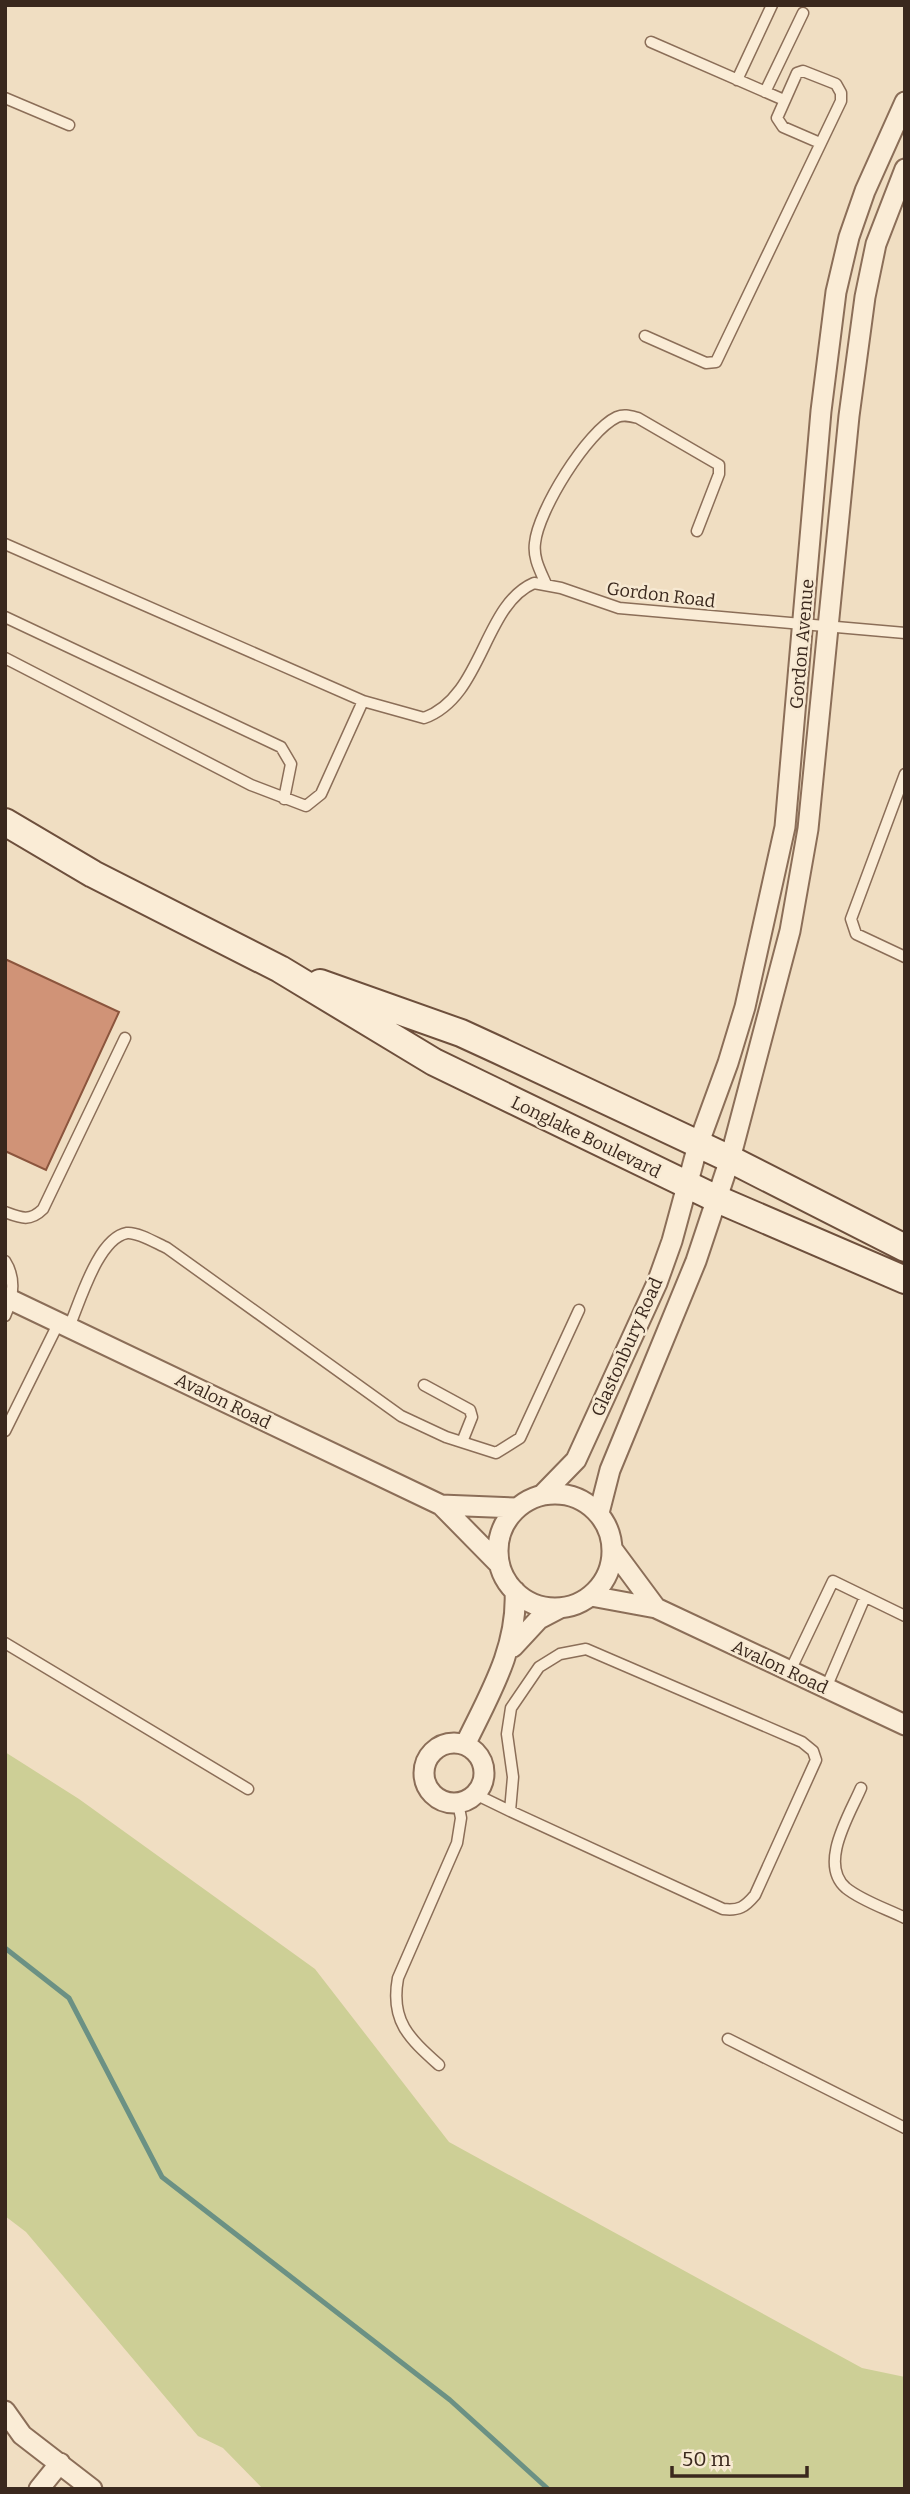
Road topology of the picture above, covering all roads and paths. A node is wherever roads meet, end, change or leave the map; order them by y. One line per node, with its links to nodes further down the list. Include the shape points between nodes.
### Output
1 (772, 5): 4 (lane)
2 (803, 13): 5 (lane)
3 (651, 42): 4 (lane)
4 (737, 80): 5 (lane)
5 (765, 92): 7 (lane)
6 (5, 98): 9 (lane)
7 (784, 100): 10 (lane, via 779,123); 10 (lane, via 797,73 803,71 836,84 841,101)
8 (905, 102): 17 (street, Gordon Avenue, via 865,191 836,292)
9 (69, 125)
10 (820, 144): 12 (lane, via 716,362 706,363)
11 (905, 169): 18 (street, Gordon Avenue, via 876,244 865,297)
12 (645, 336)
13 (697, 531): 15 (lane, via 719,466 638,418 616,417 577,458 552,494 534,545)
14 (5, 544): 21 (lane)
15 (546, 584): 17 (lane, Gordon Road, via 619,608); 21 (lane, via 534,583 513,597 465,682 436,714 412,717)
16 (5, 617): 23 (lane, via 281,747 291,764)
17 (802, 626): 18 (lane, Gordon Road); 28 (street, Gordon Avenue, via 785,827 775,881 742,1018)
18 (828, 627): 19 (lane, Gordon Road); 29 (street, Gordon Avenue, via 808,829 790,931)
19 (905, 633)
20 (5, 658): 23 (lane)
21 (363, 701): 23 (lane, via 321,794 306,806)
22 (905, 774): 25 (lane, via 851,919 856,934)
23 (284, 799)
24 (5, 822): 26 (main road, Longlake Boulevard, via 93,874)
25 (905, 957)
26 (280, 969): 28 (main road, Longlake Boulevard, via 461,1033); 30 (main road, Longlake Boulevard, via 433,1062)
27 (125, 1038): 32 (lane, via 43,1209 22,1219)
28 (698, 1145): 29 (main road, Longlake Boulevard); 30 (street, Gordon Avenue)
29 (730, 1159): 31 (street, Gordon Avenue); 33 (main road, Longlake Boulevard)
30 (688, 1186): 31 (main road, Longlake Boulevard); 42 (street, Glastonbury Road, via 657,1283 576,1460)
31 (717, 1199): 35 (main road, Longlake Boulevard); 45 (street, Glastonbury Road, via 610,1470)
32 (5, 1212)
33 (905, 1248)
34 (5, 1261): 36 (lane, via 12,1273)
35 (905, 1280)
36 (8, 1304): 38 (street, Avalon Road)
37 (579, 1310): 41 (lane, via 520,1438 496,1453)
38 (64, 1325): 40 (lane); 41 (lane, via 103,1252 114,1237 130,1233 167,1248 401,1416); 43 (street, Avalon Road)
39 (424, 1385): 41 (lane, via 470,1410)
40 (5, 1431)
41 (463, 1442)
42 (542, 1495): 44 (street); 45 (street, via 573,1496)
43 (441, 1505): 44 (street, Avalon Road); 47 (street, Avalon Road)
44 (517, 1508): 47 (street, via 501,1532)
45 (599, 1513): 46 (street)
46 (613, 1550): 49 (street, via 603,1583); 52 (street)
47 (499, 1564): 48 (street)
48 (514, 1591): 51 (street, via 543,1607); 55 (street, via 515,1628)
49 (591, 1596): 51 (street); 52 (street)
50 (865, 1597): 53 (lane); 56 (lane, via 832,1581); 57 (lane)
51 (559, 1608): 55 (street, via 524,1632)
52 (656, 1608): 56 (street, Avalon Road)
53 (905, 1616)
54 (5, 1643): 61 (lane)
55 (508, 1653): 59 (street)
56 (790, 1671): 57 (street, Avalon Road)
57 (826, 1688): 58 (street, Avalon Road)
58 (905, 1725)
59 (466, 1745): 62 (street, via 484,1767 481,1786); 62 (street, via 445,1744 429,1755 423,1775 431,1793 448,1803)
60 (861, 1788): 64 (lane, via 837,1846 835,1870 846,1888)
61 (248, 1789)
62 (467, 1799): 63 (lane); 66 (lane, via 457,1843 398,1978 394,2000 400,2023)
63 (510, 1811): 63 (lane, via 723,1909 736,1910 755,1895 816,1760 802,1742 586,1649 560,1654 539,1667 511,1708 507,1734 513,1777)
64 (905, 1918)
65 (729, 2039): 67 (lane)
66 (439, 2065)
67 (905, 2128)
68 (5, 2411): 69 (street, via 22,2435)
69 (60, 2463): 70 (street); 71 (street)
70 (39, 2489)
71 (92, 2489)

